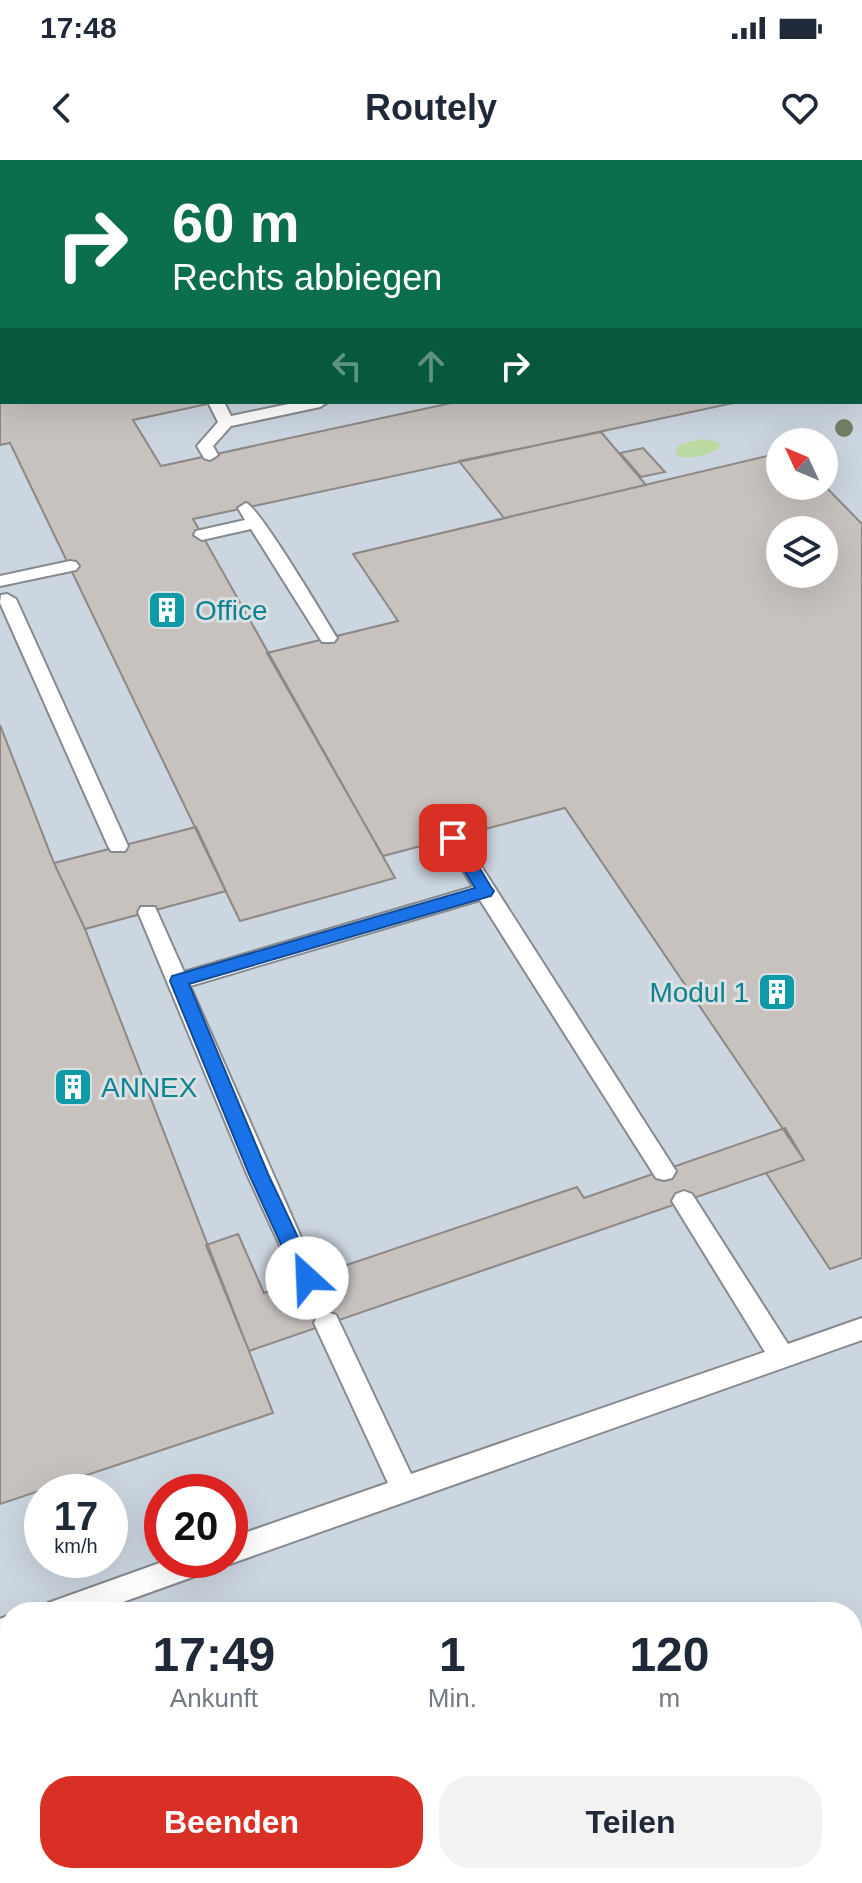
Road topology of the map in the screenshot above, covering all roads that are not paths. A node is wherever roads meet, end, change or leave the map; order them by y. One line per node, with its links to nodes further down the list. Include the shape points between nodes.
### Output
1 (217, 404): 3 (lane)
2 (311, 404): 3 (lane)
3 (226, 422): 4 (lane, via 205,446)
4 (210, 455)
5 (246, 508): 6 (lane)
6 (257, 523): 7 (lane); 11 (lane)
7 (202, 535)
8 (70, 566): 9 (lane)
9 (2, 591): 10 (lane)
10 (22, 634): 12 (lane); 14 (lane)
11 (328, 638)
12 (0, 639)
13 (453, 838): 15 (lane)
14 (118, 846)
15 (485, 891): 17 (lane); 18 (lane)
16 (148, 912): 17 (lane)
17 (179, 981): 20 (lane)
18 (664, 1171)
19 (684, 1201): 23 (lane)
20 (307, 1278)
21 (327, 1323): 24 (lane)
22 (862, 1329): 23 (lane)
23 (782, 1357): 24 (lane)
24 (404, 1489): 25 (lane)
25 (248, 1545)
26 (154, 1578): 27 (lane)
27 (86, 1602)

